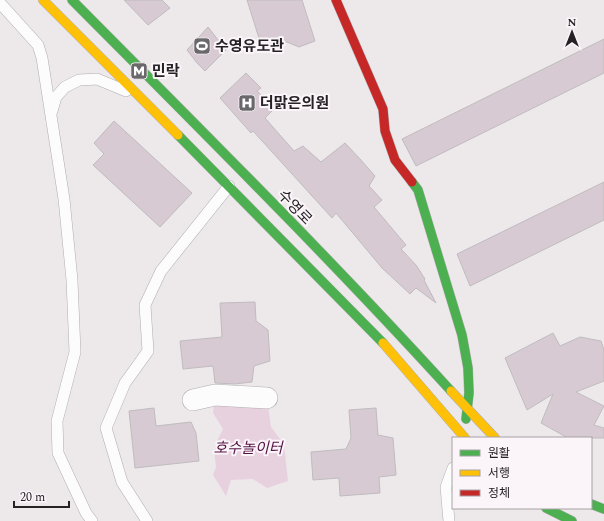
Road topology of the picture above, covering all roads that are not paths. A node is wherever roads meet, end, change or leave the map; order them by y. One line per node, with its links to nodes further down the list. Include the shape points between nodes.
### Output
1 (43, 0): 5 (main road)
2 (72, 0): 10 (main road, 수영로, via 403,338)
3 (336, 0): 10 (main road, via 383,109 385,131 395,160 418,190 462,335 468,368)
4 (0, 3): 6 (lane, via 38,45)
5 (139, 96): 6 (lane, via 97,79 79,80 65,87 56,97); 7 (main road)
6 (51, 113): 18 (lane, via 64,198 72,280 75,352 57,421 58,453)
7 (229, 186): 11 (main road, via 379,339); 19 (lane, via 161,271 145,305 148,350 125,383 106,428 122,482)
8 (267, 398): 9 (street, via 215,395)
9 (193, 400)
10 (468, 410): 12 (main road); 13 (main road, 수영로)
11 (463, 437)
12 (464, 437)
13 (494, 437)
14 (452, 471): 20 (lane, via 446,487)
15 (592, 504): 17 (main road)
16 (548, 509): 21 (main road)
17 (604, 509)
18 (92, 521)
19 (147, 521)
20 (449, 521)
21 (572, 521)

